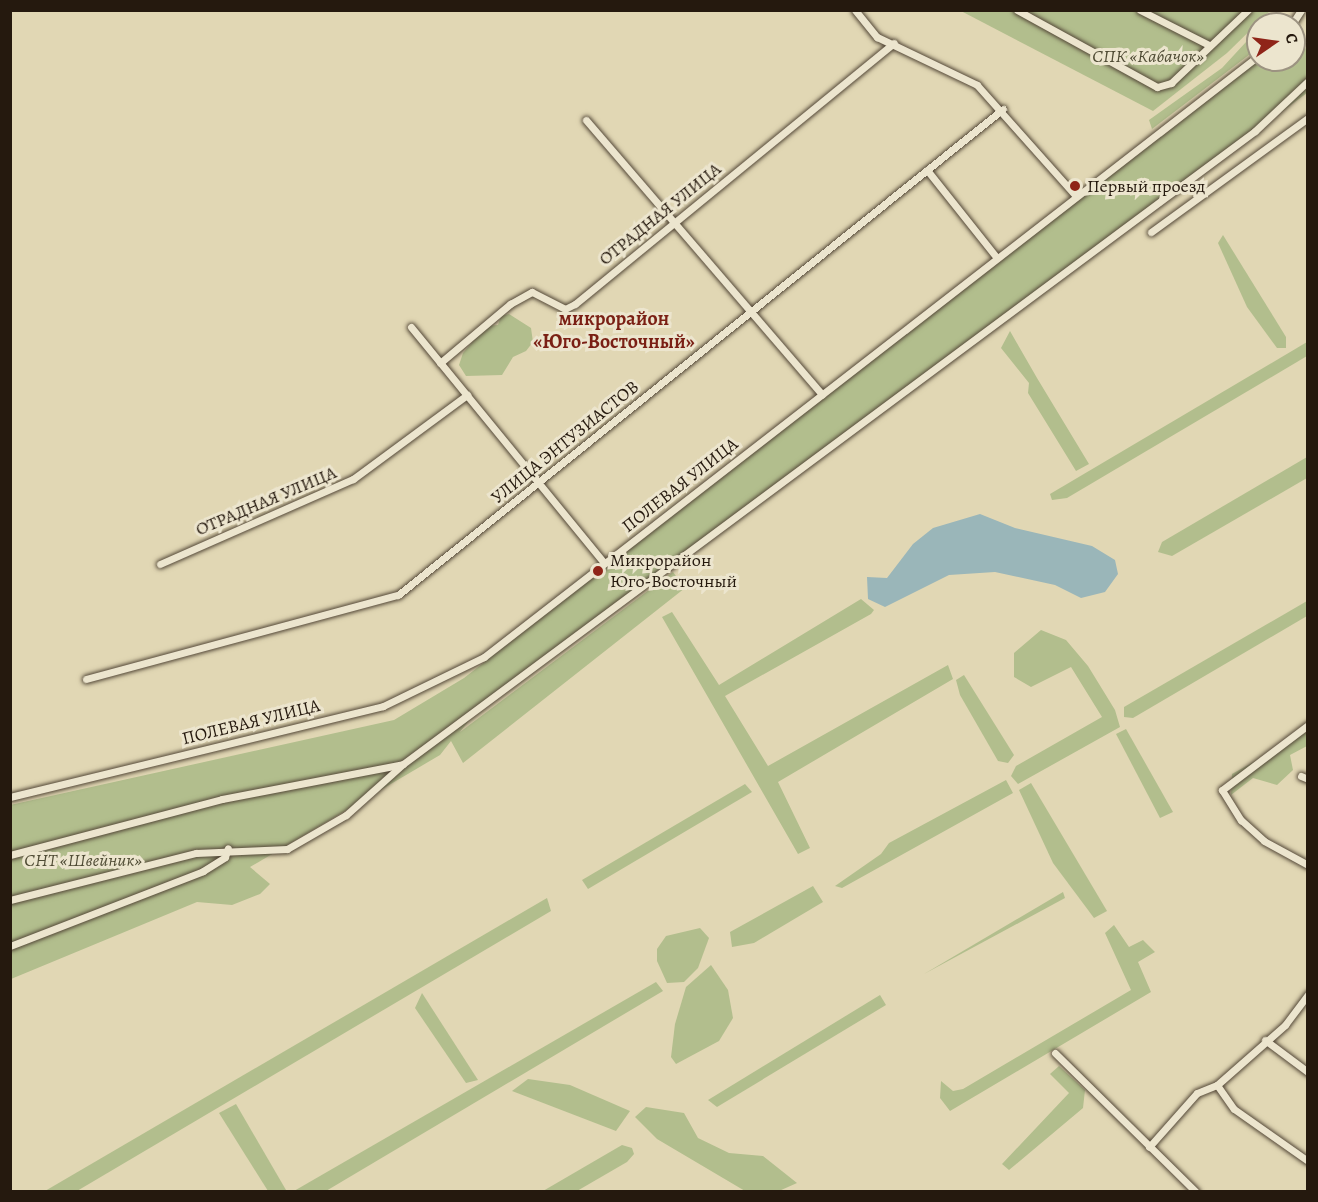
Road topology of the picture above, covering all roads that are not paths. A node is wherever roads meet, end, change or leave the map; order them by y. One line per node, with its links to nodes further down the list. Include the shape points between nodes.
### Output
1 (855, 10): 5 (street, via 877,37)
2 (1017, 10): 6 (street, via 1157,87 1171,83)
3 (1140, 10): 6 (street)
4 (1245, 11): 6 (street)
5 (894, 43): 9 (street, via 977,85); 14 (street, ОТРАДНАЯ УЛИЦА)
6 (1209, 45)
7 (1246, 65): 13 (street, ПОЛЕВАЯ УЛИЦА)
8 (1308, 81): 27 (street, via 1256,131)
9 (1003, 109): 12 (street, УЛИЦА ЭНТУЗИАСТОВ); 13 (street)
10 (1308, 118): 15 (street)
11 (586, 120): 14 (street)
12 (927, 170): 16 (street); 17 (street, УЛИЦА ЭНТУЗИАСТОВ)
13 (1076, 196): 16 (street, ПОЛЕВАЯ УЛИЦА)
14 (674, 223): 17 (street); 19 (street, ОТРАДНАЯ УЛИЦА, via 575,304 565,309 532,292 510,304)
15 (1151, 232)
16 (997, 258): 20 (street, ПОЛЕВАЯ УЛИЦА)
17 (750, 312): 20 (street); 22 (street, УЛИЦА ЭНТУЗИАСТОВ)
18 (411, 327): 19 (street)
19 (440, 363): 21 (street)
20 (822, 394): 23 (street, ПОЛЕВАЯ УЛИЦА)
21 (467, 395): 22 (street); 24 (street, ОТРАДНАЯ УЛИЦА, via 353,479)
22 (537, 483): 23 (street); 25 (street, УЛИЦА ЭНТУЗИАСТОВ, via 398,594)
23 (604, 563): 28 (street, ПОЛЕВАЯ УЛИЦА, via 484,657 383,706)
24 (160, 564)
25 (86, 679)
26 (1308, 725): 31 (street, via 1222,790 1240,820 1263,841)
27 (403, 764): 29 (street, via 346,814 287,849); 30 (street, via 222,800)
28 (10, 797)
29 (228, 848): 32 (street); 33 (street, via 225,857 203,871)
30 (10, 855)
31 (1308, 865)
32 (10, 900)
33 (10, 946)
34 (1308, 994): 35 (street, via 1285,1025)
35 (1265, 1040): 37 (street); 38 (street)
36 (1055, 1053): 39 (street)
37 (1308, 1072)
38 (1217, 1085): 39 (street, via 1197,1092); 40 (street, via 1234,1109)
39 (1149, 1147): 41 (street)
40 (1308, 1161)
41 (1196, 1191)

